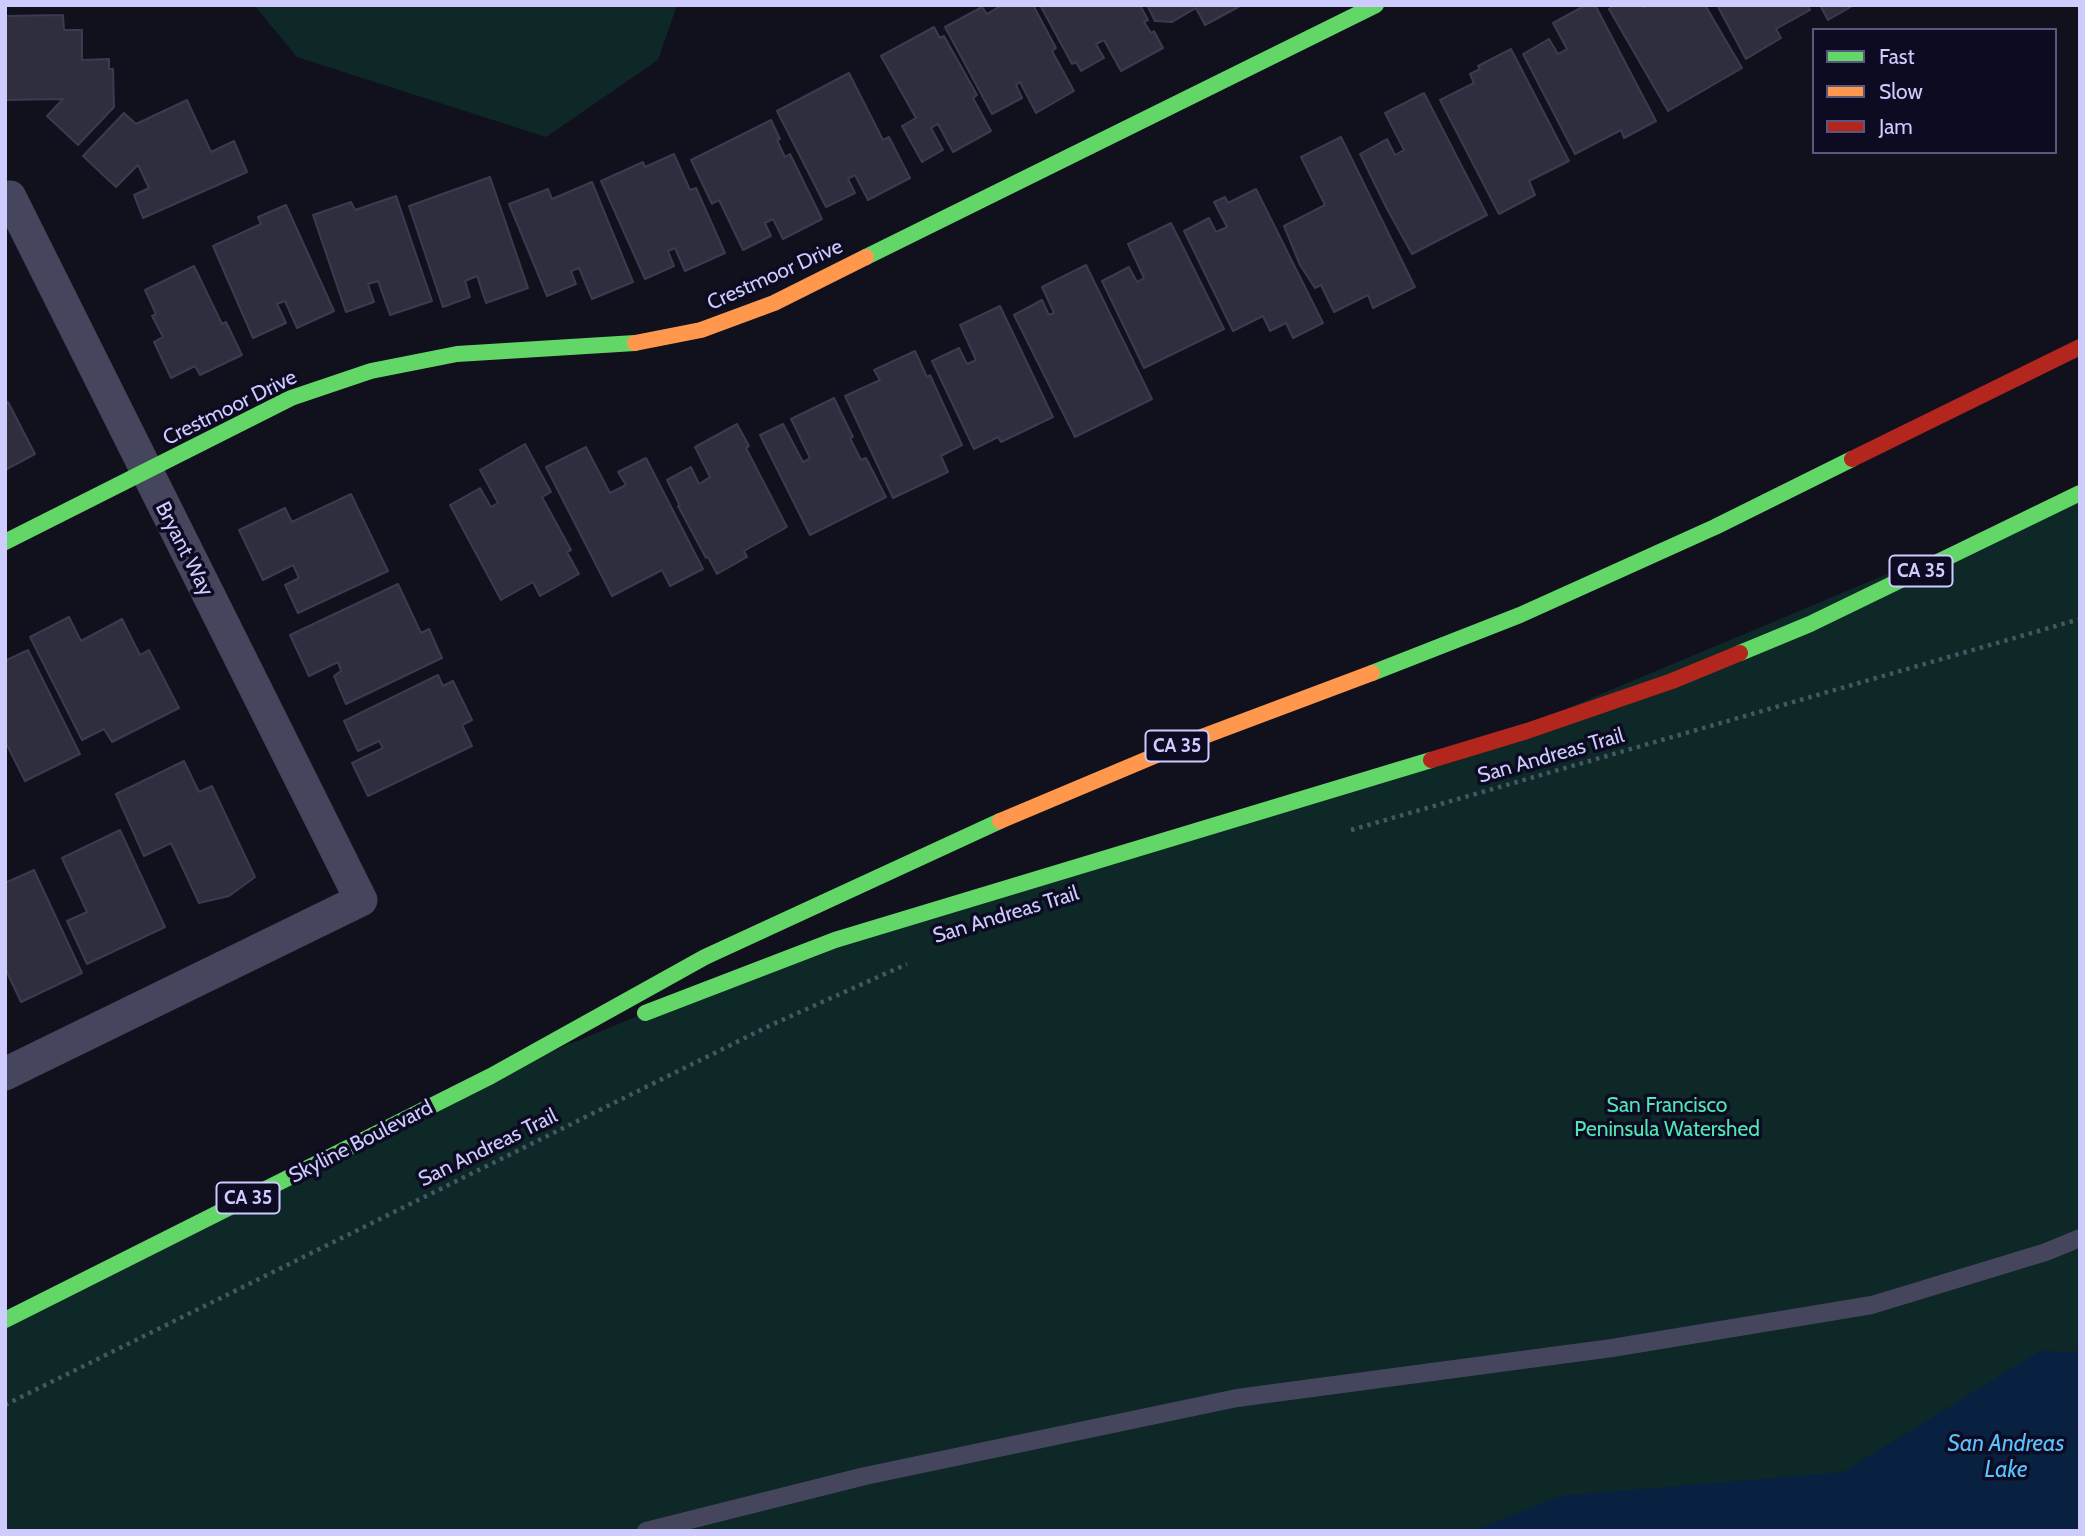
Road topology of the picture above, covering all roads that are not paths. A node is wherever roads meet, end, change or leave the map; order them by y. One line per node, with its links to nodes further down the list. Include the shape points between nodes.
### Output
1 (1376, 5): 4 (main road, Crestmoor Drive, via 774,303 701,330 627,345 457,354 371,371 291,398)
2 (10, 197): 4 (street, Bryant Way)
3 (2080, 347): 8 (main road, CA 35, via 1715,527 1520,615 1172,748 905,863 705,957)
4 (146, 472): 6 (main road, Crestmoor Drive); 7 (street, Bryant Way, via 361,900)
5 (2080, 494): 8 (main road, CA 35, via 1810,624 1672,681 1527,731 835,940)
6 (5, 542)
7 (5, 1074)
8 (491, 1076): 10 (main road, Skyline Boulevard / CA 35)
9 (2080, 1238): 11 (lane, via 1872,1304 1612,1348 1237,1398 864,1476)
10 (5, 1320)
11 (646, 1531)

